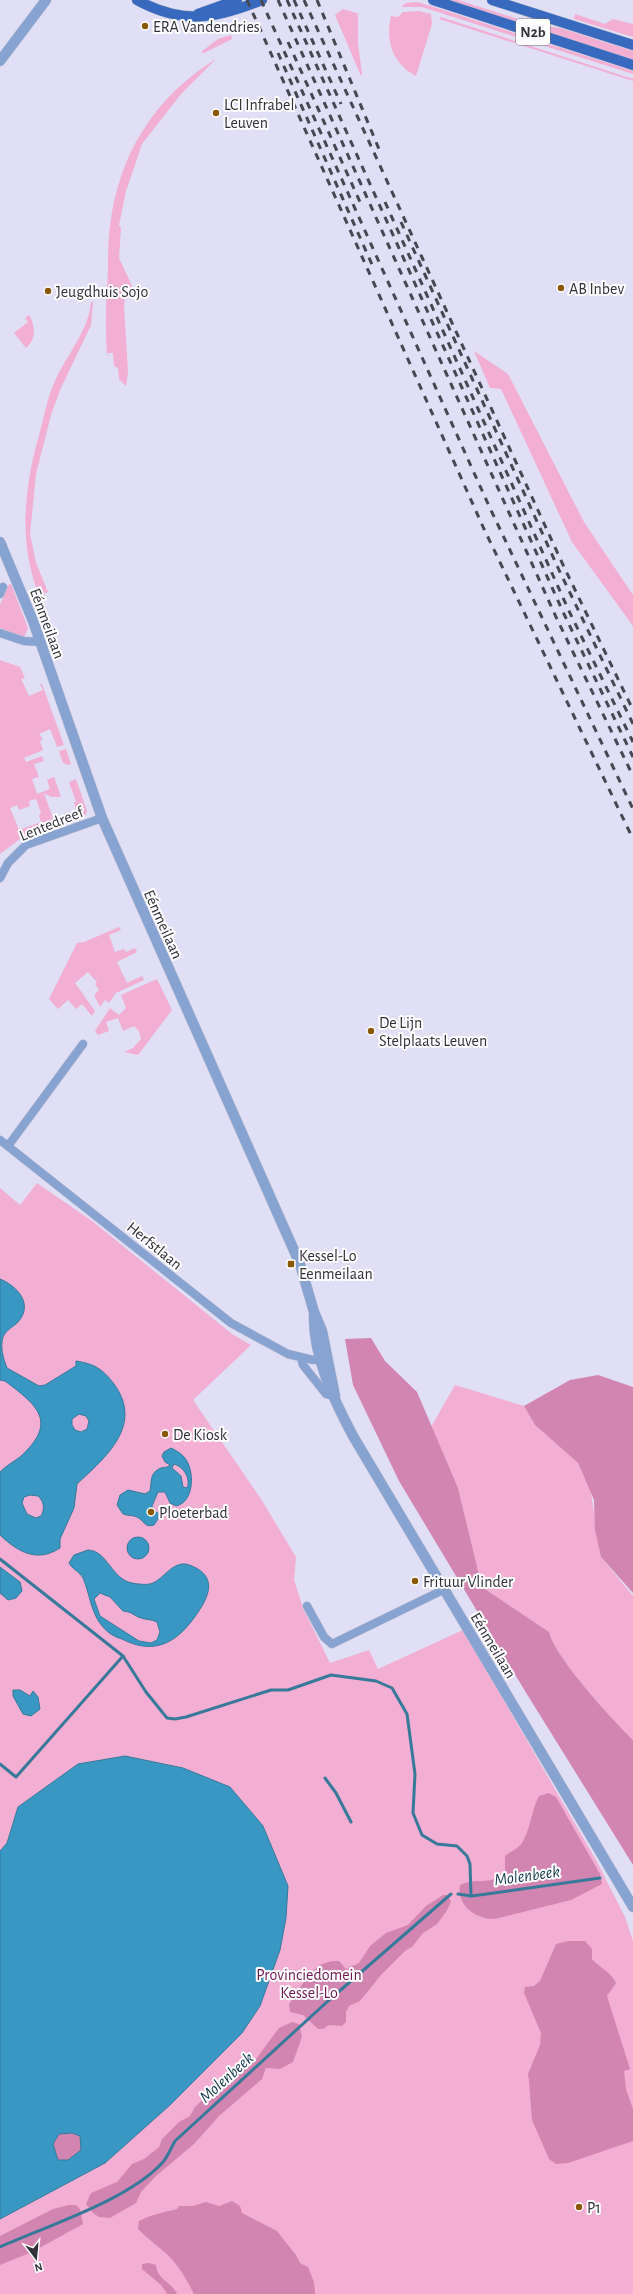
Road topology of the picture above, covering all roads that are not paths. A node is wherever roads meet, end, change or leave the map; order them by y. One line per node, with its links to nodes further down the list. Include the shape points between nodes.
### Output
1 (46, 0): 9 (street)
2 (136, 0): 7 (main road, via 160,12)
3 (237, 0): 7 (main road)
4 (262, 0): 7 (main road, via 219,15)
5 (433, 0): 10 (main road, N2b)
6 (492, 0): 8 (main road, N2b)
7 (189, 17)
8 (633, 45)
9 (0, 61)
10 (633, 65)
11 (0, 542): 13 (street, Eénmeilaan)
12 (0, 633): 13 (street, via 24,641)
13 (40, 642): 14 (street, Eénmeilaan)
14 (102, 818): 15 (street, Lentedreef, via 26,845 8,863); 20 (street, Eénmeilaan, via 300,1264 314,1312 314,1333)
15 (0, 878)
16 (83, 1044): 18 (street)
17 (0, 1140): 18 (street, Herfstlaan)
18 (8, 1146): 19 (street, Herfstlaan, via 231,1323 268,1344)
19 (301, 1358): 20 (street, Herfstlaan); 21 (street, via 303,1365 322,1390)
20 (324, 1358): 21 (street, Eénmeilaan)
21 (335, 1396): 22 (street, Eénmeilaan, via 353,1436)
22 (443, 1590): 23 (street, via 332,1644 324,1637); 24 (street, Eénmeilaan)
23 (307, 1606)
24 (633, 1907)

